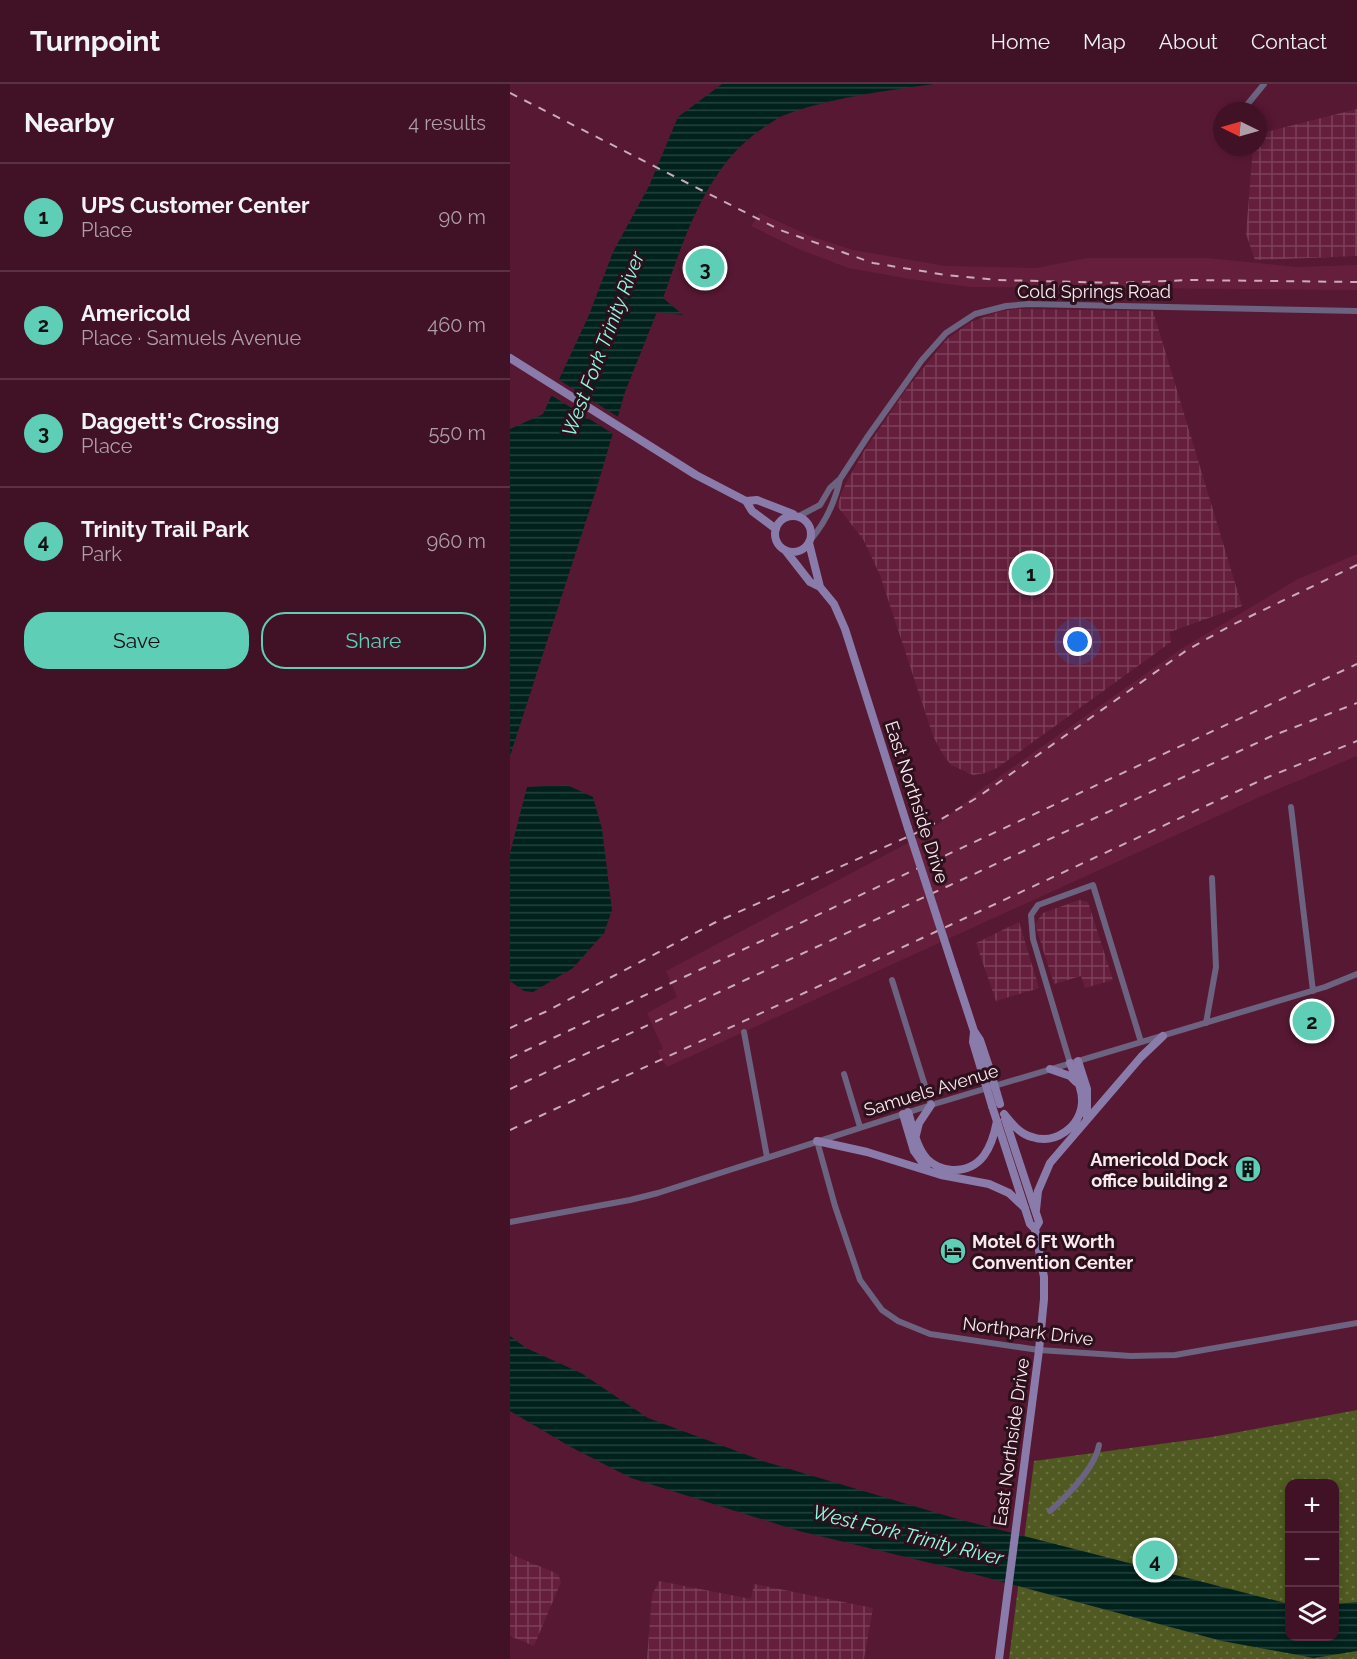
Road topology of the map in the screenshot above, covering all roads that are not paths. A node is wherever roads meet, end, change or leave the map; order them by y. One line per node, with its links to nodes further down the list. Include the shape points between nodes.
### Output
1 (1264, 84): 2 (street)
2 (1249, 102)
3 (1357, 311): 5 (street, Cold Springs Road, via 1037,304 986,311 955,325 936,343)
4 (510, 358): 6 (street, via 681,466)
5 (840, 478): 7 (street, Cold Springs Road, via 820,505); 9 (street, Cold Springs Road, via 836,500)
6 (746, 501): 7 (street, via 757,500); 8 (street, via 752,511)
7 (798, 516): 8 (street, via 784,517); 9 (street, via 810,526)
8 (776, 530): 10 (street, via 775,538)
9 (810, 540): 10 (street, via 800,551); 11 (street, East Northside Drive)
10 (785, 550): 11 (street, East Northside Drive, via 810,582)
11 (820, 587): 27 (street, East Northside Drive, bridge, via 834,604 845,629 980,1040)
12 (1290, 807): 16 (street)
13 (1212, 878): 17 (street, via 1216,959)
14 (1357, 974): 16 (street, Samuels Avenue)
15 (892, 980): 25 (street)
16 (1313, 991): 17 (street, Samuels Avenue)
17 (1206, 1023): 19 (street, Samuels Avenue)
18 (744, 1032): 32 (street)
19 (1163, 1036): 20 (street, Samuels Avenue); 28 (street)
20 (1141, 1042): 21 (street, Samuels Avenue); 21 (street, via 1093,885 1038,905 1031,915 1033,939)
21 (1074, 1062): 22 (street, Samuels Avenue); 24 (street); 28 (street, via 1087,1089)
22 (1050, 1069): 24 (street, via 1070,1076); 25 (street, Samuels Avenue)
23 (844, 1074): 29 (street)
24 (1078, 1084): 27 (street, via 1082,1095 1080,1113 1073,1125 1057,1137 1032,1137)
25 (931, 1105): 26 (street, Samuels Avenue); 30 (street)
26 (905, 1113): 29 (street, Samuels Avenue); 30 (street); 33 (street, via 914,1151)
27 (1000, 1118): 30 (street, via 984,1158 963,1169 945,1169 932,1163); 34 (street, East Northside Drive)
28 (1087, 1119): 34 (street, via 1050,1163)
29 (860, 1127): 31 (street, Samuels Avenue)
30 (916, 1136)
31 (817, 1141): 32 (street, Samuels Avenue); 33 (street); 37 (street, Northpark Drive, via 860,1280 882,1310 911,1328 930,1334)
32 (767, 1157): 35 (street, Samuels Avenue, via 630,1200)
33 (927, 1169): 34 (street, via 999,1188)
34 (1031, 1210): 37 (street, East Northside Drive, via 1030,1224 1035,1229 1044,1277)
35 (510, 1222)
36 (1357, 1323): 37 (street, Northpark Drive, via 1167,1355)
37 (1040, 1350): 40 (street, East Northside Drive)
38 (1099, 1445): 39 (street, via 1069,1494)
39 (1050, 1511)
40 (999, 1659)

